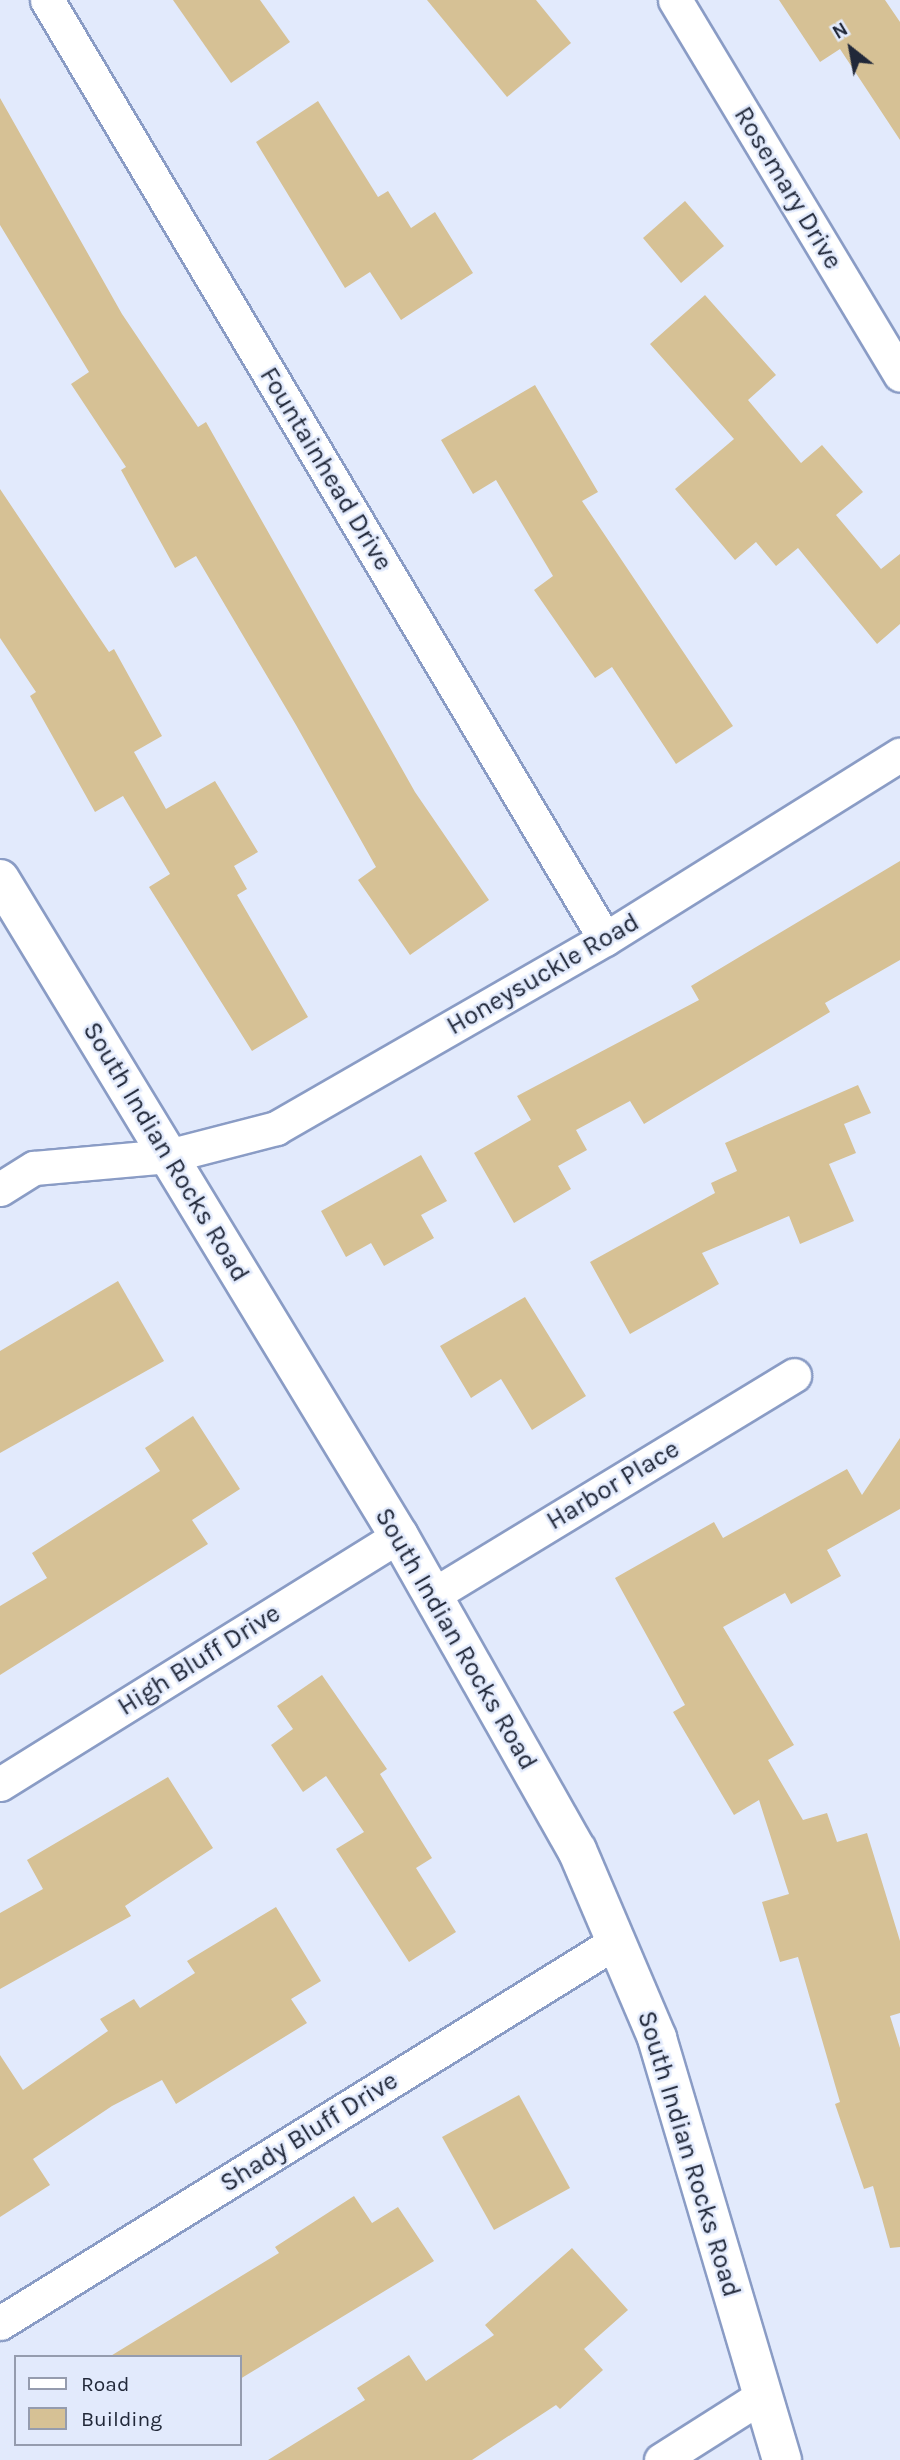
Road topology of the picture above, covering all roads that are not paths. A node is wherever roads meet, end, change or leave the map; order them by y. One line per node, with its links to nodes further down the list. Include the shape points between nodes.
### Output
1 (47, 0): 6 (street, Fountainhead Drive)
2 (675, 0): 3 (street, Rosemary Drive)
3 (900, 375)
4 (900, 755): 6 (street, Honeysuckle Road)
5 (0, 879): 7 (street, South Indian Rocks Road)
6 (605, 939): 7 (street, Honeysuckle Road, via 276,1128)
7 (168, 1156): 8 (street, Honeysuckle Road, via 34,1168); 10 (street, South Indian Rocks Road)
8 (0, 1189)
9 (794, 1375): 11 (street, Harbor Place)
10 (398, 1536): 11 (street, South Indian Rocks Road); 12 (street, High Bluff Drive)
11 (431, 1596): 13 (street, South Indian Rocks Road, via 578,1850)
12 (0, 1784)
13 (617, 1941): 14 (street, Shady Bluff Drive); 15 (street, South Indian Rocks Road, via 657,2038)
14 (0, 2323)
15 (762, 2396): 16 (street); 17 (street, South Indian Rocks Road)
16 (661, 2460)
17 (782, 2460)

